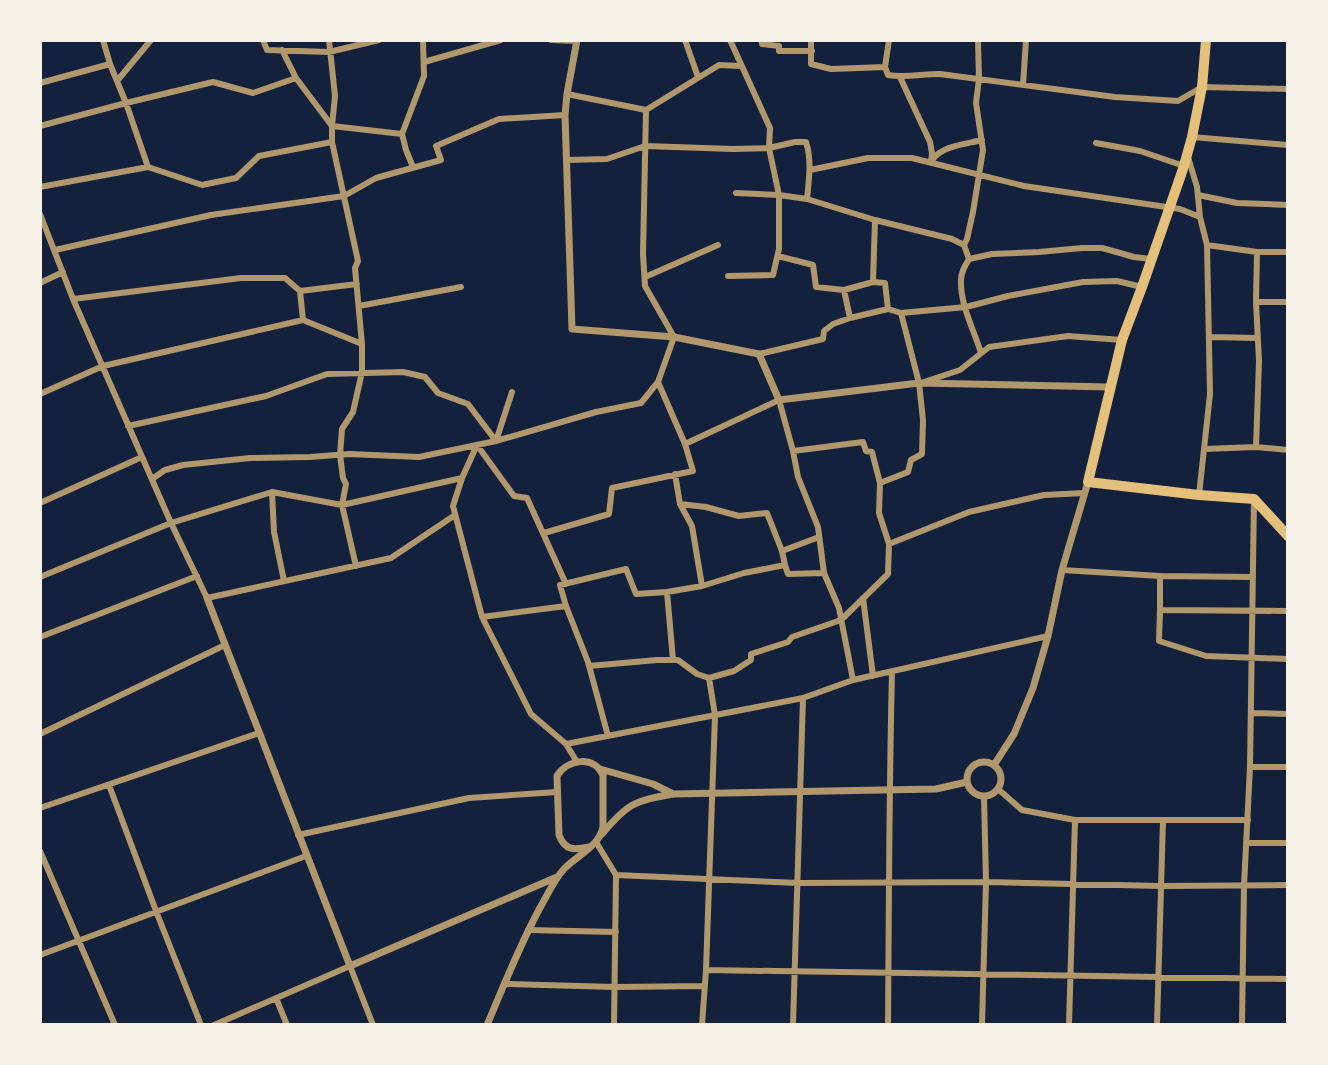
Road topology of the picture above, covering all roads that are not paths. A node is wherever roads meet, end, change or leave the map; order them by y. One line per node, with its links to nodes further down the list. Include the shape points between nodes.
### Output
1 (103, 40): 22 (street)
2 (151, 40): 29 (street)
3 (263, 40): 18 (street, via 267,50)
4 (329, 40): 20 (street)
5 (379, 40): 20 (street)
6 (423, 40): 21 (street)
7 (500, 40): 21 (street)
8 (551, 40): 17 (street)
9 (685, 40): 25 (street)
10 (730, 40): 23 (street)
11 (762, 40): 19 (street, via 762,44 779,46 779,51)
12 (811, 40): 19 (street)
13 (889, 40): 24 (street)
14 (978, 40): 28 (street)
15 (1026, 40): 31 (street)
16 (1206, 40): 32 (main road)
17 (577, 41): 34 (street)
18 (282, 50): 20 (street); 27 (street)
19 (811, 51): 24 (street, via 811,64 831,69)
20 (329, 52): 38 (street, via 335,96)
21 (424, 62): 40 (street, via 424,76)
22 (110, 64): 29 (street); 30 (street)
23 (741, 66): 25 (street, via 719,65); 47 (street, via 770,128)
24 (886, 67): 26 (street, via 888,75)
25 (698, 77): 36 (street)
26 (900, 77): 28 (street, via 940,74); 50 (street, via 930,142)
27 (296, 78): 35 (street, via 253,93 213,82); 38 (street)
28 (979, 79): 31 (street); 42 (street, via 976,103)
29 (117, 81): 35 (street)
30 (40, 83)
31 (1023, 85): 32 (street, via 1178,102)
32 (1202, 87): 33 (street); 41 (main road)
33 (1288, 89)
34 (567, 94): 36 (street); 37 (street)
35 (126, 103): 39 (street); 52 (street)
36 (646, 110): 46 (street)
37 (565, 115): 49 (street); 53 (street, via 499,119 436,146 441,160)
38 (332, 126): 40 (street); 43 (street)
39 (40, 127)
40 (402, 134): 53 (street)
41 (1192, 137): 45 (street); 48 (main road)
42 (982, 140): 50 (street, via 945,150); 55 (street)
43 (332, 142): 52 (street, via 258,156 236,178 202,186); 60 (street)
44 (1096, 143): 51 (street)
45 (1288, 145)
46 (645, 146): 47 (street); 49 (street, via 607,159); 78 (street)
47 (769, 148): 54 (street, via 806,142); 58 (street)
48 (1187, 155): 51 (main road); 59 (street)
49 (566, 160): 95 (street, via 572,328)
50 (931, 162): 54 (street, via 868,158); 55 (street)
51 (1184, 166): 63 (main road)
52 (148, 167): 56 (street)
53 (413, 167): 60 (street, via 376,178)
54 (810, 170): 61 (street)
55 (980, 174): 63 (street, via 1024,186); 68 (street)
56 (40, 187)
57 (736, 193): 58 (street)
58 (779, 195): 61 (street); 73 (street)
59 (1198, 195): 62 (street, via 1237,203); 65 (street)
60 (344, 196): 70 (street, via 211,215); 81 (street, via 358,261)
61 (807, 199): 66 (street)
62 (1288, 205)
63 (1169, 208): 65 (street); 75 (main road)
64 (40, 214): 70 (street)
65 (1200, 217): 69 (street)
66 (875, 220): 68 (street); 79 (street)
67 (718, 245): 78 (street)
68 (964, 245): 74 (street)
69 (1207, 245): 71 (street); 96 (street)
70 (55, 250): 76 (street)
71 (1257, 252): 72 (street); 87 (street)
72 (1288, 252)
73 (778, 256): 77 (street, via 773,275); 84 (street, via 813,265 816,287)
74 (969, 258): 75 (street, via 1102,248); 90 (street, via 961,280)
75 (1152, 259): 82 (main road)
76 (63, 272): 80 (street); 86 (street)
77 (728, 276)
78 (645, 277): 95 (street, via 645,286)
79 (873, 282): 84 (street); 91 (street, via 885,284)
80 (40, 283)
81 (357, 284): 85 (street); 89 (street)
82 (1142, 287): 90 (street, via 1117,281 1083,282); 98 (main road)
83 (461, 288): 89 (street)
84 (844, 290): 93 (street)
85 (300, 291): 86 (street, via 285,278 242,278); 94 (street)
86 (73, 299): 102 (street)
87 (1256, 302): 88 (street); 97 (street)
88 (1288, 302)
89 (359, 306): 99 (street)
90 (966, 307): 92 (street); 100 (street)
91 (888, 309): 92 (street); 93 (street)
92 (901, 313): 105 (street)
93 (850, 318): 101 (street, via 824,331 823,339)
94 (303, 320): 99 (street); 102 (street)
95 (674, 337): 101 (street); 104 (street)
96 (1210, 337): 97 (street); 115 (street)
97 (1257, 338): 114 (street)
98 (1122, 340): 100 (street, via 1068,336 989,347); 106 (main road)
99 (362, 344): 103 (street)
100 (981, 353): 105 (street, via 960,370)
101 (759, 354): 109 (street)
102 (103, 366): 108 (street); 110 (street)
103 (362, 372): 110 (street, via 327,374 266,396); 111 (street, via 425,377 438,393 468,404); 118 (street, via 354,412 342,429)
104 (658, 382): 111 (street, via 641,403); 112 (street)
105 (919, 383): 106 (street); 109 (street); 124 (street, via 922,454 911,460 908,472)
106 (1110, 387): 123 (main road)
107 (512, 392): 111 (street)
108 (40, 394)
109 (779, 400): 112 (street); 117 (street)
110 (128, 426): 119 (street)
111 (496, 442): 113 (street)
112 (685, 444): 120 (street, via 693,471)
113 (477, 446): 118 (street, via 419,457); 121 (street); 134 (street, via 514,496 527,498)
114 (1256, 447): 115 (street); 116 (street)
115 (1204, 449): 127 (street)
116 (1288, 450)
117 (793, 451): 124 (street, via 863,442 866,451 872,452); 136 (street, via 797,477)
118 (340, 455): 122 (street, via 220,460 165,470); 131 (street, via 346,484)
119 (142, 457): 122 (street); 129 (street)
120 (675, 474): 130 (street); 134 (street, via 612,488 609,514)
121 (462, 478): 131 (street); 132 (street, via 453,506)
122 (152, 479): 133 (street)
123 (1088, 482): 126 (street); 127 (main road)
124 (880, 483): 137 (street, via 878,513)
125 (272, 492): 131 (street); 133 (street); 147 (street)
126 (1085, 493): 137 (street, via 1044,495 969,512); 141 (street)
127 (1199, 495): 128 (main road)
128 (1254, 499): 135 (main road); 146 (street)
129 (40, 503)
130 (680, 504): 138 (street, via 739,516 767,513); 149 (street, via 692,526)
131 (342, 505): 140 (street)
132 (455, 515): 140 (street, via 391,558); 157 (street)
133 (171, 523): 143 (street); 145 (street)
134 (544, 533): 148 (street)
135 (1288, 536)
136 (819, 537): 138 (street); 142 (street)
137 (889, 544): 152 (street, via 888,574)
138 (782, 551): 139 (street)
139 (785, 565): 142 (street, via 788,574); 149 (street)
140 (356, 566): 147 (street)
141 (1062, 570): 144 (street); 159 (street)
142 (824, 573): 158 (street)
143 (197, 576): 151 (street); 160 (street)
144 (1160, 576): 146 (street); 154 (street)
145 (40, 577)
146 (1254, 577): 155 (street)
147 (284, 581): 151 (street)
148 (566, 584): 150 (street, via 626,569 636,594); 153 (street, via 560,585)
149 (702, 586): 150 (street)
150 (667, 592): 164 (street)
151 (207, 598): 161 (street)
152 (863, 598): 158 (street); 167 (street)
153 (566, 606): 157 (street); 165 (street)
154 (1160, 610): 155 (street); 162 (street, via 1158,641 1206,656)
155 (1252, 611): 156 (street); 162 (street)
156 (1288, 611)
157 (482, 617): 177 (street, via 531,714)
158 (841, 620): 168 (street, via 751,654 751,660 734,671); 169 (street)
159 (1048, 636): 166 (street); 179 (street, via 1014,734)
160 (40, 638)
161 (225, 645): 174 (street); 175 (street)
162 (1252, 658): 163 (street); 171 (street)
163 (1288, 659)
164 (673, 660): 165 (street); 168 (street)
165 (589, 667): 176 (street)
166 (892, 673): 167 (street); 186 (street)
167 (873, 677): 169 (street)
168 (709, 678): 173 (street)
169 (853, 680): 170 (street)
170 (803, 698): 173 (street); 188 (street)
171 (1251, 713): 172 (street); 180 (street)
172 (1288, 714)
173 (715, 715): 176 (street); 190 (street)
174 (260, 733): 184 (street); 197 (street)
175 (40, 734)
176 (608, 736): 177 (street)
177 (566, 744): 178 (street)
178 (573, 763): 182 (street, via 594,763); 187 (street, via 557,776)
179 (994, 765): 183 (street, via 975,765); 185 (street, via 1001,777)
180 (1250, 767): 181 (street); 195 (street)
181 (1288, 767)
182 (600, 769): 189 (street); 196 (street)
183 (967, 782): 186 (street, via 936,789); 191 (street, via 973,792)
184 (109, 785): 192 (street); 213 (street)
185 (998, 789): 191 (street); 193 (street, via 1022,810)
186 (889, 790): 188 (street); 206 (street)
187 (557, 792): 197 (street, via 469,798); 200 (street, via 563,843 579,849)
188 (800, 792): 190 (street); 208 (street)
189 (673, 794): 190 (street); 196 (street, via 631,804)
190 (713, 794): 205 (street)
191 (984, 796): 207 (street)
192 (40, 808)
193 (1075, 820): 194 (street); 209 (street)
194 (1163, 820): 195 (street); 211 (street)
195 (1248, 820): 199 (street)
196 (601, 834): 200 (street)
197 (298, 835): 202 (street)
198 (1288, 843): 199 (street)
199 (1247, 844): 212 (street)
200 (593, 845): 203 (street); 204 (street)
201 (40, 850): 216 (street)
202 (306, 856): 213 (street); 218 (street)
203 (616, 874): 205 (street); 215 (street)
204 (557, 877): 214 (street); 218 (street)
205 (708, 879): 208 (street); 219 (street)
206 (890, 882): 207 (street); 208 (street); 221 (street)
207 (986, 882): 209 (street); 222 (street)
208 (799, 883): 220 (street)
209 (1073, 884): 211 (street); 223 (street)
210 (1288, 885): 212 (street)
211 (1161, 886): 212 (street); 224 (street)
212 (1244, 886): 225 (street)
213 (156, 911): 216 (street); 232 (street)
214 (528, 930): 215 (street); 227 (street)
215 (616, 932): 229 (street)
216 (79, 940): 217 (street); 231 (street)
217 (40, 954)
218 (350, 967): 230 (street); 235 (street)
219 (706, 970): 220 (street); 228 (street)
220 (795, 972): 221 (street); 239 (street)
221 (888, 973): 222 (street); 240 (street)
222 (983, 975): 223 (street); 241 (street)
223 (1069, 976): 224 (street); 242 (street)
224 (1158, 977): 225 (street); 243 (street)
225 (1242, 978): 226 (street); 244 (street)
226 (1288, 979)
227 (504, 984): 229 (street); 236 (street)
228 (704, 986): 229 (street); 238 (street)
229 (615, 987): 237 (street)
230 (276, 998): 233 (street); 234 (street)
231 (115, 1025)
232 (201, 1025)
233 (214, 1025)
234 (287, 1025)
235 (373, 1025)
236 (487, 1025)
237 (614, 1025)
238 (702, 1025)
239 (793, 1025)
240 (888, 1025)
241 (982, 1025)
242 (1069, 1025)
243 (1157, 1025)
244 (1242, 1025)

